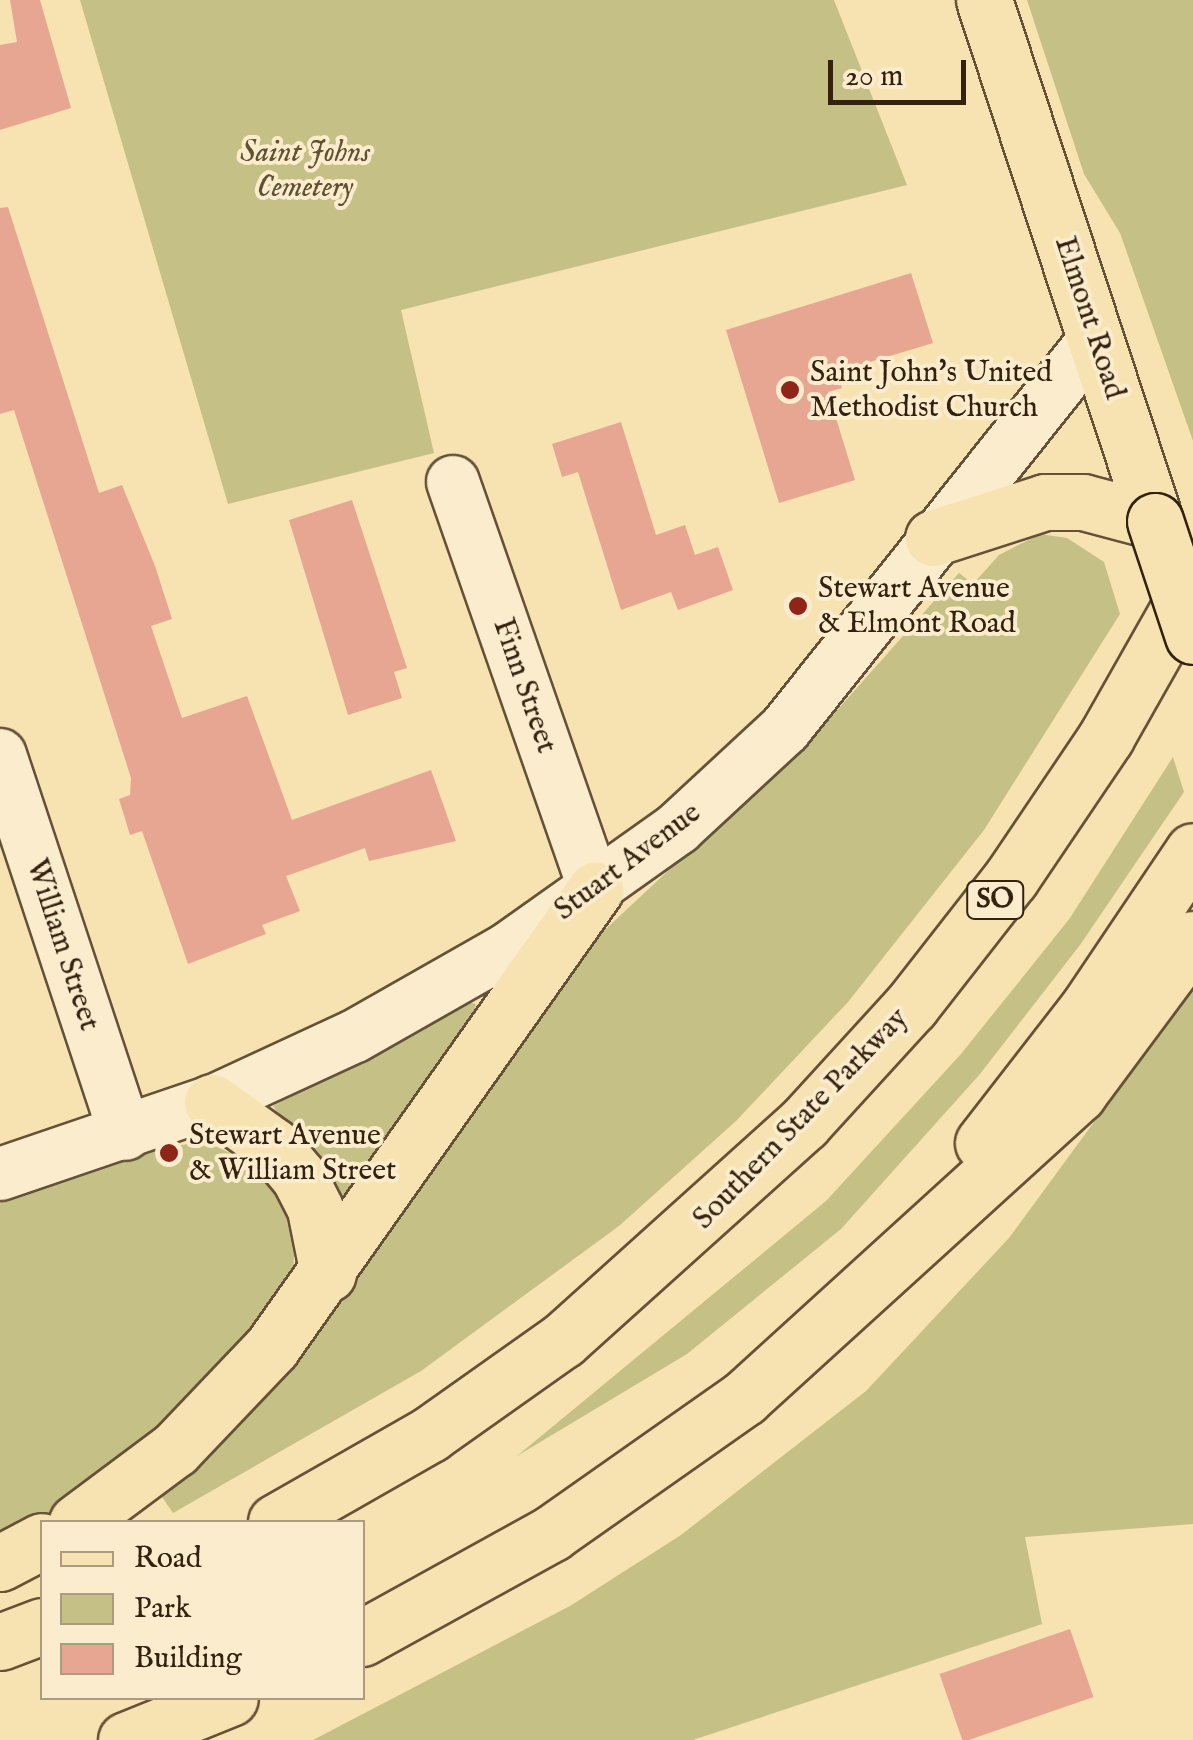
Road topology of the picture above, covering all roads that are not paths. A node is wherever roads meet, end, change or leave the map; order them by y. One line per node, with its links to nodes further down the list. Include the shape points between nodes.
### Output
1 (984, 0): 2 (main road, Elmont Road)
2 (1096, 338): 4 (main road, Elmont Road); 5 (street, Stuart Avenue, via 1045,412)
3 (453, 482): 10 (street, Finn Street)
4 (1135, 497): 5 (main road, via 1044,502); 7 (main road, Elmont Road, bridge)
5 (933, 538): 10 (street, Stuart Avenue, via 773,740 690,818)
6 (1193, 583): 18 (main road, Southern State Parkway / SO, via 1106,737 1011,878 912,1006 804,1123 686,1238 550,1350 430,1434)
7 (1193, 636)
8 (0, 755): 13 (street, William Street)
9 (1193, 851): 15 (main road, via 1042,1069)
10 (595, 890): 12 (street, Stuart Avenue, via 355,1036); 16 (main road)
11 (1193, 939): 15 (main road, via 1078,1094)
12 (212, 1102): 13 (street, Stuart Avenue); 16 (main road, via 273,1146 299,1178 315,1209)
13 (124, 1134): 14 (street, Stuart Avenue)
14 (0, 1174)
15 (880, 1270): 22 (main road, via 744,1398 626,1486)
16 (328, 1274): 17 (main road, via 211,1414)
17 (78, 1520)
18 (280, 1520)
19 (40, 1543): 20 (main road)
20 (0, 1563)
21 (40, 1627): 23 (main road)
22 (365, 1636)
23 (0, 1642)
24 (225, 1700): 25 (main road)
25 (126, 1740)

